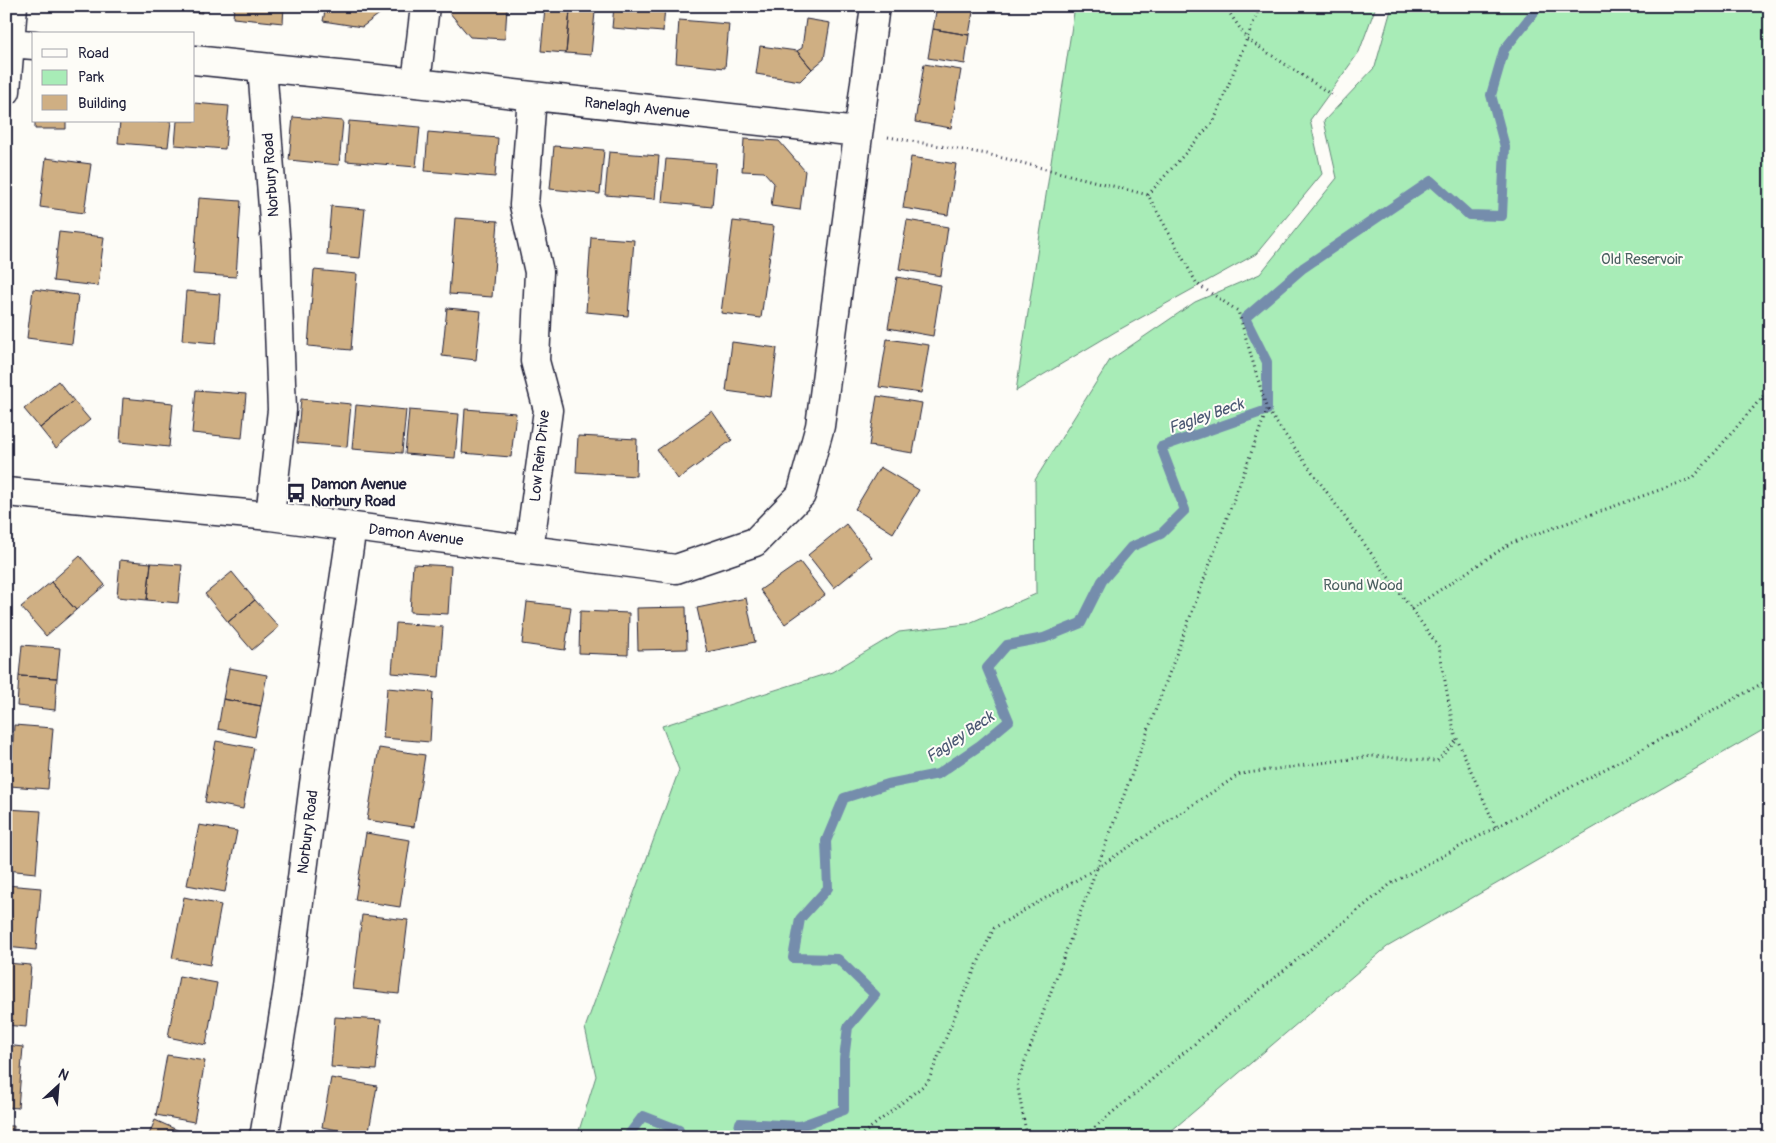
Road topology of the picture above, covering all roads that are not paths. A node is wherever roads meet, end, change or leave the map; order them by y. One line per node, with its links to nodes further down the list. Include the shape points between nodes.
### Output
1 (13, 6): 4 (street)
2 (425, 6): 7 (street)
3 (875, 6): 10 (street)
4 (22, 44): 8 (street)
5 (195, 60): 6 (street)
6 (262, 67): 7 (street); 12 (street, Norbury Road, via 276,246 282,410)
7 (416, 83): 9 (street, Ranelagh Avenue)
8 (6, 91)
9 (532, 96): 10 (street, Ranelagh Avenue); 14 (street, Low Rein Drive, via 524,204 539,272 536,361 548,410)
10 (858, 132): 14 (street, Damon Avenue, via 820,426 801,495 755,542 676,569)
11 (6, 492): 12 (street, Damon Avenue)
12 (270, 516): 13 (street, Damon Avenue)
13 (352, 527): 14 (street, Damon Avenue); 15 (street, Norbury Road, via 288,988)
14 (529, 550)
15 (263, 1137)

